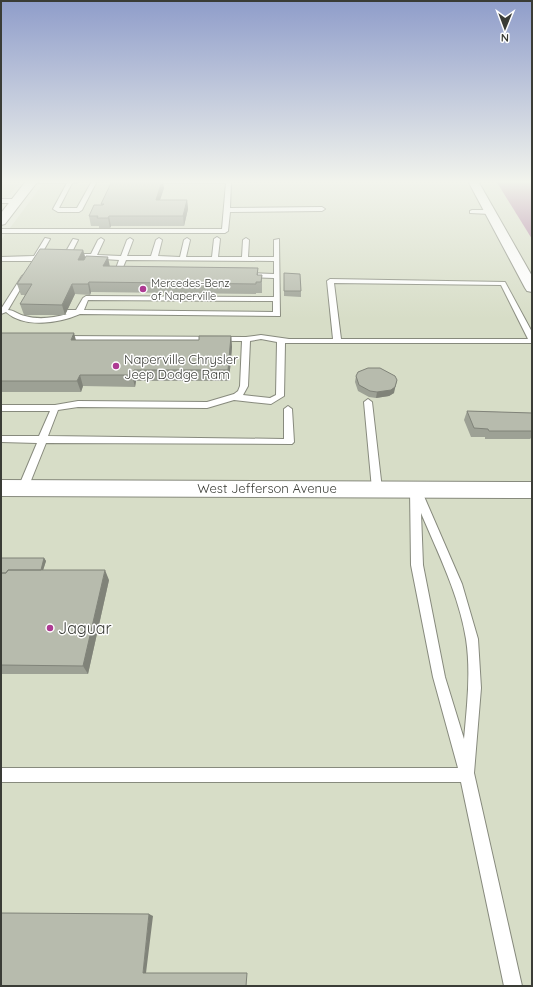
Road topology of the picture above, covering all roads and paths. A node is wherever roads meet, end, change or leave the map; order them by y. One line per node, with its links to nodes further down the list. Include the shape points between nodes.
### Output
1 (225, 227): 3 (lane, via 225,231)
2 (498, 227): 26 (street)
3 (1, 231)
4 (47, 239): 22 (lane)
5 (75, 240): 13 (lane)
6 (101, 240): 14 (lane)
7 (130, 240): 15 (lane)
8 (159, 240): 16 (lane)
9 (187, 240): 17 (lane)
10 (217, 240): 19 (lane)
11 (246, 240): 20 (lane)
12 (277, 240): 21 (lane)
13 (61, 255): 14 (lane); 22 (lane)
14 (94, 255): 15 (lane)
15 (124, 258): 16 (lane); 23 (lane, via 117,274)
16 (154, 258): 17 (lane)
17 (183, 258): 19 (lane)
18 (1, 259): 22 (lane)
19 (215, 259): 20 (lane)
20 (245, 259): 21 (lane)
21 (277, 259): 25 (lane)
22 (33, 264): 28 (lane)
23 (133, 274)
24 (237, 275): 25 (lane)
25 (277, 276): 27 (lane)
26 (532, 288)
27 (277, 299): 31 (lane, via 86,298); 31 (lane, via 277,314)
28 (5, 312): 29 (lane); 31 (lane, via 20,319 63,319)
29 (25, 312)
30 (66, 312): 31 (lane)
31 (79, 312)
32 (54, 338): 33 (lane)
33 (246, 339): 34 (lane); 37 (lane, via 244,386 242,392)
34 (282, 339): 36 (lane); 37 (lane, via 280,396 271,401)
35 (532, 340): 36 (lane); 36 (lane, via 503,283 330,281)
36 (337, 341)
37 (232, 398): 40 (lane, via 208,405 78,404)
38 (368, 402): 46 (lane)
39 (1, 408): 40 (lane)
40 (55, 408): 43 (lane)
41 (288, 410): 43 (lane, via 289,442)
42 (1, 439): 43 (lane)
43 (43, 440): 45 (lane)
44 (1, 488): 45 (street, West Jefferson Avenue)
45 (23, 488): 46 (street, West Jefferson Avenue)
46 (377, 489): 47 (street, West Jefferson Avenue)
47 (415, 489): 48 (street, West Jefferson Avenue); 50 (lane, via 417,565 439,677); 50 (lane, via 448,566 472,639 475,677)
48 (532, 490)
49 (1, 775): 50 (lane)
50 (468, 775): 51 (lane)
51 (513, 986)

